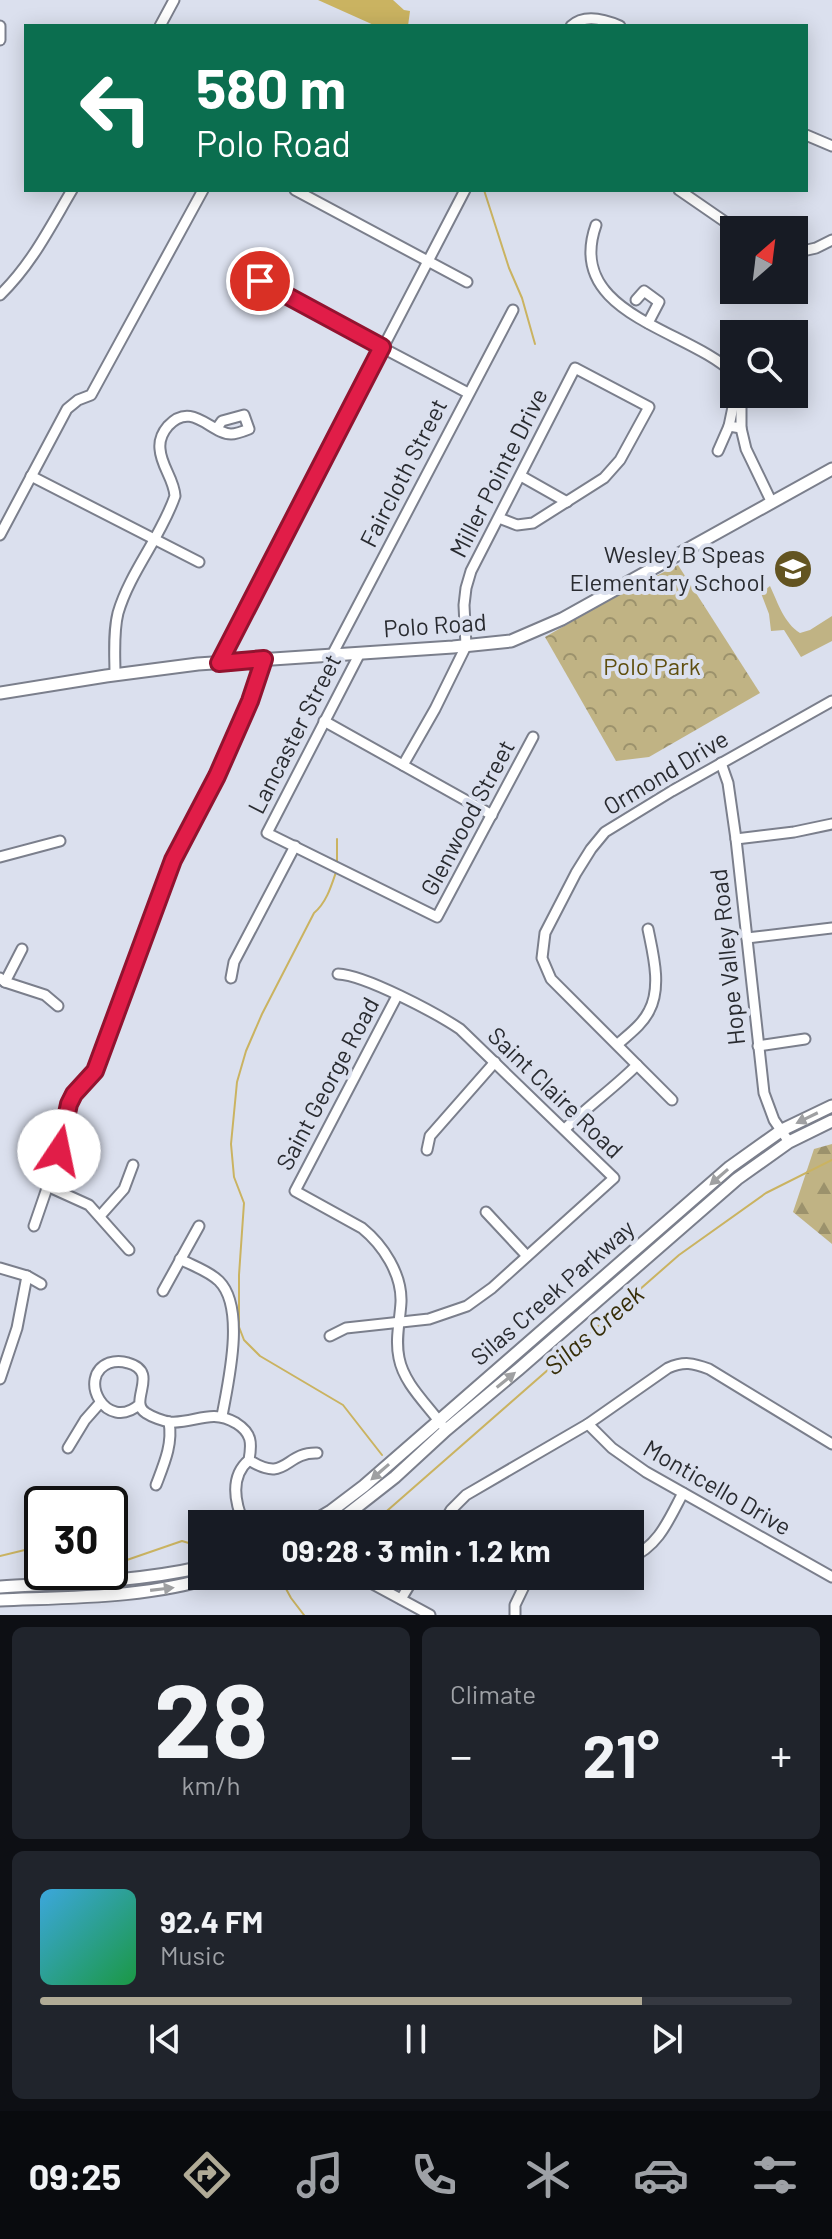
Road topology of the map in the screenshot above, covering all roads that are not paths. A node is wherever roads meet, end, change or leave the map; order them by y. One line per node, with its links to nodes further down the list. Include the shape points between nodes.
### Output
1 (174, 0): 2 (street)
2 (161, 24)
3 (573, 24): 4 (street, via 594,18)
4 (614, 24)
5 (0, 26): 6 (street)
6 (0, 40)
7 (808, 136): 8 (street)
8 (832, 146)
9 (71, 192): 21 (street, via 34,256)
10 (202, 192): 35 (street, via 91,395 67,409)
11 (299, 192): 18 (street)
12 (464, 192): 18 (street)
13 (682, 192): 14 (street)
14 (720, 218)
15 (596, 225): 24 (street, via 589,246 591,267 618,304)
16 (832, 240): 17 (street)
17 (808, 250)
18 (428, 260): 20 (street); 25 (street)
19 (251, 276): 25 (street)
20 (467, 282)
21 (0, 295)
22 (636, 300): 24 (street, via 644,291 659,302)
23 (513, 310): 27 (street, Faircloth Street)
24 (648, 323): 26 (street)
25 (382, 347): 27 (street); 47 (street)
26 (720, 364)
27 (468, 393): 45 (street, Faircloth Street)
28 (733, 408): 30 (street)
29 (741, 408): 32 (street)
30 (729, 426): 32 (street); 33 (street)
31 (217, 428): 41 (street, via 185,417 162,435 161,460 175,493)
32 (741, 428): 38 (street)
33 (718, 451)
34 (832, 469): 38 (main road, Polo Road)
35 (31, 476): 40 (street); 41 (street)
36 (521, 476): 37 (street); 37 (street, Miller Pointe Drive, via 575,368 649,407 615,468); 39 (street, Miller Pointe Drive)
37 (567, 502): 39 (street, via 527,525)
38 (772, 503): 43 (main road, Polo Road, via 537,631)
39 (499, 518): 43 (street, Miller Pointe Drive, via 468,578)
40 (0, 535)
41 (155, 539): 42 (street); 48 (street, via 117,615)
42 (199, 562)
43 (466, 646): 44 (main road, Polo Road); 54 (street)
44 (360, 653): 45 (main road, Polo Road); 51 (street, Lancaster Street)
45 (332, 655): 46 (main road, Polo Road)
46 (264, 659): 47 (main road, Polo Road); 83 (street, via 217,776 173,860 95,1071 69,1104)
47 (219, 663): 48 (main road, Polo Road)
48 (115, 675): 49 (main road, Polo Road)
49 (0, 693)
50 (832, 701): 53 (street, Ormond Drive)
51 (324, 721): 54 (street); 59 (street, Lancaster Street, via 267,833)
52 (533, 737): 55 (street, Glenwood Street)
53 (721, 763): 57 (street, Hope Valley Road); 71 (street, Ormond Drive, via 605,832 545,933 542,958 551,979)
54 (403, 765): 55 (street)
55 (492, 815): 59 (street, Glenwood Street, via 437,917)
56 (832, 824): 57 (street)
57 (736, 839): 63 (street, Hope Valley Road)
58 (60, 841): 60 (street)
59 (295, 846): 66 (street, via 234,962)
60 (0, 857)
61 (832, 928): 63 (street)
62 (648, 929): 71 (street, via 654,956 652,1004)
63 (747, 938): 72 (street, Hope Valley Road)
64 (22, 949): 67 (street)
65 (338, 974): 68 (street, Saint Claire Road, via 350,974)
66 (231, 978)
67 (2, 980): 69 (street, via 45,995)
68 (397, 996): 73 (street, Saint Claire Road, via 460,1029); 95 (street, Saint George Road, via 295,1191 376,1241 399,1286)
69 (58, 1006)
70 (805, 1039): 72 (street)
71 (618, 1044): 74 (street, Ormond Drive)
72 (758, 1046): 79 (street, Hope Valley Road, via 764,1093)
73 (495, 1062): 78 (street, Saint Claire Road); 81 (street, via 430,1136)
74 (637, 1065): 75 (street, Ormond Drive); 78 (street)
75 (672, 1100)
76 (832, 1106): 79 (main road, Silas Creek Parkway, one-way to 79)
77 (832, 1121): 80 (main road, Silas Creek Parkway)
78 (565, 1129): 89 (street, Saint Claire Road, via 614,1178)
79 (782, 1130): 80 (street, Hope Valley Road); 103 (main road, Silas Creek Parkway, one-way to 103, via 730,1167)
80 (789, 1142): 103 (main road, Silas Creek Parkway, one-way to 80, via 519,1369 737,1179)
81 (427, 1150)
82 (133, 1165): 85 (street, via 124,1189)
83 (47, 1186): 85 (street, via 89,1205); 86 (street)
84 (486, 1212): 89 (street)
85 (100, 1216): 88 (street)
86 (34, 1226)
87 (199, 1226): 90 (street)
88 (129, 1250)
89 (527, 1256): 95 (street, Saint Claire Road, via 467,1306)
90 (180, 1259): 94 (street); 100 (street, via 221,1283 230,1306 234,1345)
91 (0, 1268): 92 (street)
92 (27, 1276): 93 (street); 97 (street)
93 (41, 1284)
94 (163, 1291)
95 (399, 1322): 96 (street, Saint Claire Road, via 346,1328); 103 (street, via 404,1375)
96 (330, 1336)
97 (0, 1379)
98 (100, 1403): 99 (street, via 119,1413); 99 (street, via 96,1376 115,1361 142,1373); 105 (street)
99 (140, 1404): 101 (street, via 145,1413)
100 (222, 1416): 101 (street); 107 (street, via 249,1435)
101 (169, 1422): 108 (street, via 169,1447)
102 (588, 1424): 104 (street, via 668,1368 691,1362); 109 (street, Monticello Drive, via 612,1448); 113 (street, via 466,1495)
103 (442, 1425): 111 (main road, Silas Creek Parkway, one-way to 111); 112 (main road, Silas Creek Parkway, via 395,1477)
104 (832, 1444)
105 (68, 1448)
106 (317, 1453): 107 (street, via 274,1470)
107 (249, 1460): 110 (street, via 235,1488)
108 (156, 1485)
109 (683, 1493): 114 (street); 116 (street, Monticello Drive)
110 (238, 1510)
111 (332, 1510)
112 (353, 1510)
113 (451, 1510)
114 (644, 1553)
115 (188, 1570): 118 (main road)
116 (832, 1577)
117 (188, 1584): 123 (main road, one-way to 117)
118 (0, 1587)
119 (384, 1590): 122 (street)
120 (406, 1590): 122 (street)
121 (522, 1590): 125 (street)
122 (401, 1599): 124 (street)
123 (0, 1600)
124 (430, 1615)
125 (515, 1615)

